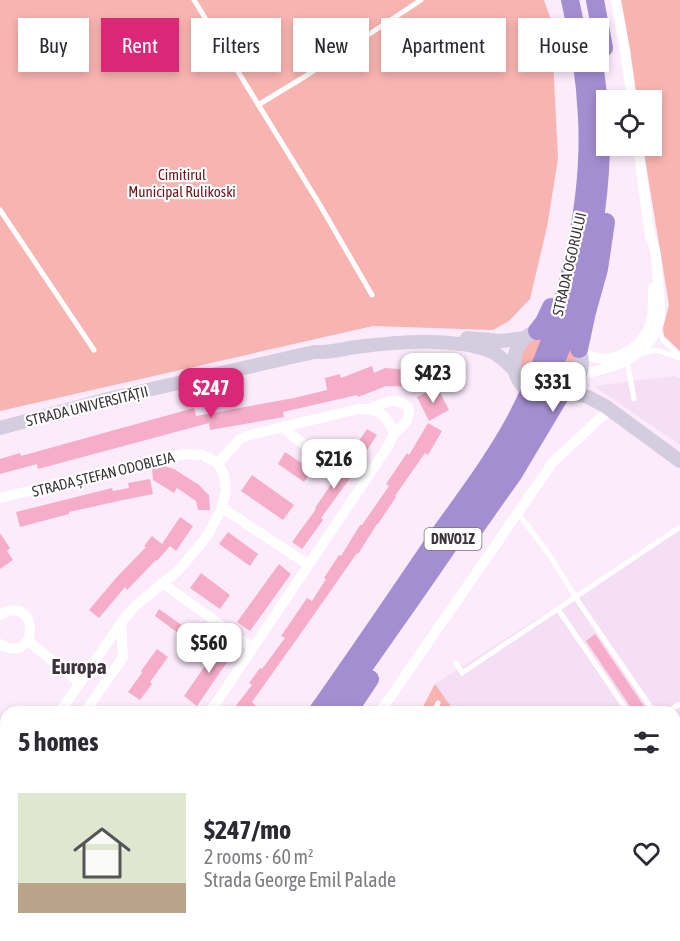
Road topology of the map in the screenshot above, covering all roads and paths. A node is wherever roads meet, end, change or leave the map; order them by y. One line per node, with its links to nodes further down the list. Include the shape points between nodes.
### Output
1 (194, 0): 10 (lane)
2 (421, 0): 10 (lane)
3 (559, 0): 18 (highway, via 573,87 574,189 564,258 553,299 544,322)
4 (570, 0): 16 (highway, STRADA OGORULUI / DNVO1Z, via 584,80 587,163)
5 (582, 0): 16 (highway, STRADA OGORULUI / DNVO1Z, via 596,71 600,169 596,218 583,277)
6 (595, 0): 8 (highway)
7 (615, 0): 9 (street)
8 (609, 90)
9 (631, 90)
10 (258, 105): 15 (lane)
11 (612, 156): 23 (highway, via 599,269)
12 (639, 156): 14 (street)
13 (0, 210): 22 (lane)
14 (650, 237): 17 (street, via 660,302); 20 (street, via 653,310)
15 (372, 295)
16 (564, 319): 31 (highway, STRADA OGORULUI / DNVO1Z, via 539,367)
17 (657, 327): 19 (street); 21 (lane)
18 (531, 335): 23 (main road, via 545,329 561,332); 24 (main road, STRADA UNIVERSITĂȚII, via 502,341 396,336 353,340); 27 (main road, via 516,353)
19 (649, 342): 20 (street); 21 (lane)
20 (637, 349): 23 (street, via 611,358); 25 (lane); 26 (street)
21 (671, 349): 25 (lane)
22 (94, 350)
23 (580, 351): 28 (main road)
24 (314, 352): 27 (main road, STRADA UNIVERSITĂȚII, via 396,342 454,343 493,352); 34 (main road, STRADA UNIVERSITĂȚII)
25 (680, 357)
26 (627, 361): 28 (street); 30 (lane)
27 (517, 377): 29 (main road, via 533,394 551,398); 59 (highway, via 500,427 482,456)
28 (580, 377): 29 (main road); 33 (main road)
29 (564, 394): 33 (main road, via 588,397); 62 (highway)
30 (634, 399)
31 (528, 407): 60 (highway, STRADA OGORULUI / DNVO1Z); 61 (highway, STRADA OGORULUI / DNVO1Z, via 508,457)
32 (372, 408): 35 (street); 36 (street, via 384,415); 36 (street, via 393,400 409,408 409,418)
33 (607, 408): 38 (main road); 42 (street, via 553,462)
34 (0, 428)
35 (283, 428): 37 (street); 39 (street, via 240,439)
36 (394, 434): 44 (street)
37 (315, 453)
38 (680, 461)
39 (218, 463): 40 (street, STRADA ȘTEFAN ODOBLEJA, via 202,455 184,454); 41 (street, via 226,491)
40 (0, 498)
41 (222, 508): 44 (street); 45 (street, via 195,552)
42 (517, 513): 46 (lane); 63 (street)
43 (680, 527): 46 (lane)
44 (309, 565): 52 (street)
45 (162, 583): 49 (street); 52 (street)
46 (576, 597): 47 (lane); 66 (lane)
47 (558, 609): 53 (lane, via 462,673); 65 (lane)
48 (0, 613): 50 (street, via 17,611 28,619)
49 (120, 623): 54 (street); 57 (street, via 123,657)
50 (28, 641): 51 (street, via 16,648); 54 (street)
51 (0, 644)
52 (253, 648): 58 (street)
53 (456, 663)
54 (80, 683): 56 (street)
55 (438, 703): 64 (lane)
56 (64, 706)
57 (89, 706)
58 (214, 706)
59 (309, 706)
60 (321, 706)
61 (337, 706)
62 (352, 706)
63 (384, 706)
64 (437, 706)
65 (624, 706)
66 (650, 706)

